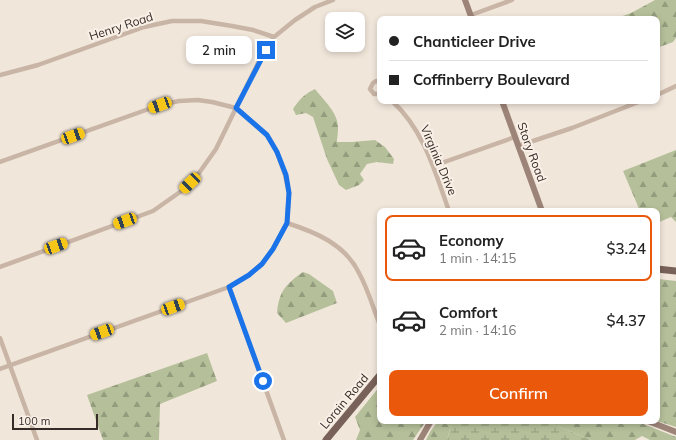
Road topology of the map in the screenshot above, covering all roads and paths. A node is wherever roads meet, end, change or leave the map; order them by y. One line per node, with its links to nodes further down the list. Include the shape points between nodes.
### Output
1 (333, 0): 6 (street, via 315,7)
2 (465, 0): 4 (street)
3 (512, 0): 5 (street)
4 (472, 16)
5 (474, 16)
6 (274, 37): 7 (street, Henry Road, via 224,24 172,21 144,27 38,65); 15 (street)
7 (0, 75)
8 (377, 81): 10 (street, via 370,89)
9 (676, 86): 11 (street)
10 (377, 94)
11 (660, 94)
12 (395, 104): 19 (street, Virginia Drive, via 413,124)
13 (503, 104): 16 (street, Story Road)
14 (633, 104): 17 (street)
15 (236, 108): 18 (street, via 198,100 160,105); 22 (street, via 267,135 277,152 286,175 289,193); 23 (street, via 216,149 199,173 180,192 153,211)
16 (515, 137): 17 (street, Story Road); 19 (street)
17 (518, 146): 21 (street, Story Road)
18 (0, 162)
19 (433, 166): 20 (street, Virginia Drive)
20 (448, 208)
21 (541, 208)
22 (287, 223): 26 (street, via 262,264); 27 (street, via 312,231 332,242 348,256 359,272)
23 (0, 266)
24 (660, 269): 25 (main road)
25 (676, 271)
26 (229, 287): 29 (street); 36 (street)
27 (377, 317)
28 (0, 338): 29 (street)
29 (10, 366): 30 (street); 35 (street)
30 (0, 369)
31 (377, 379): 37 (main road, Lorain Road)
32 (429, 424): 38 (street)
33 (656, 424): 34 (street)
34 (676, 432)
35 (37, 440)
36 (284, 440)
37 (326, 440)
38 (420, 440)

